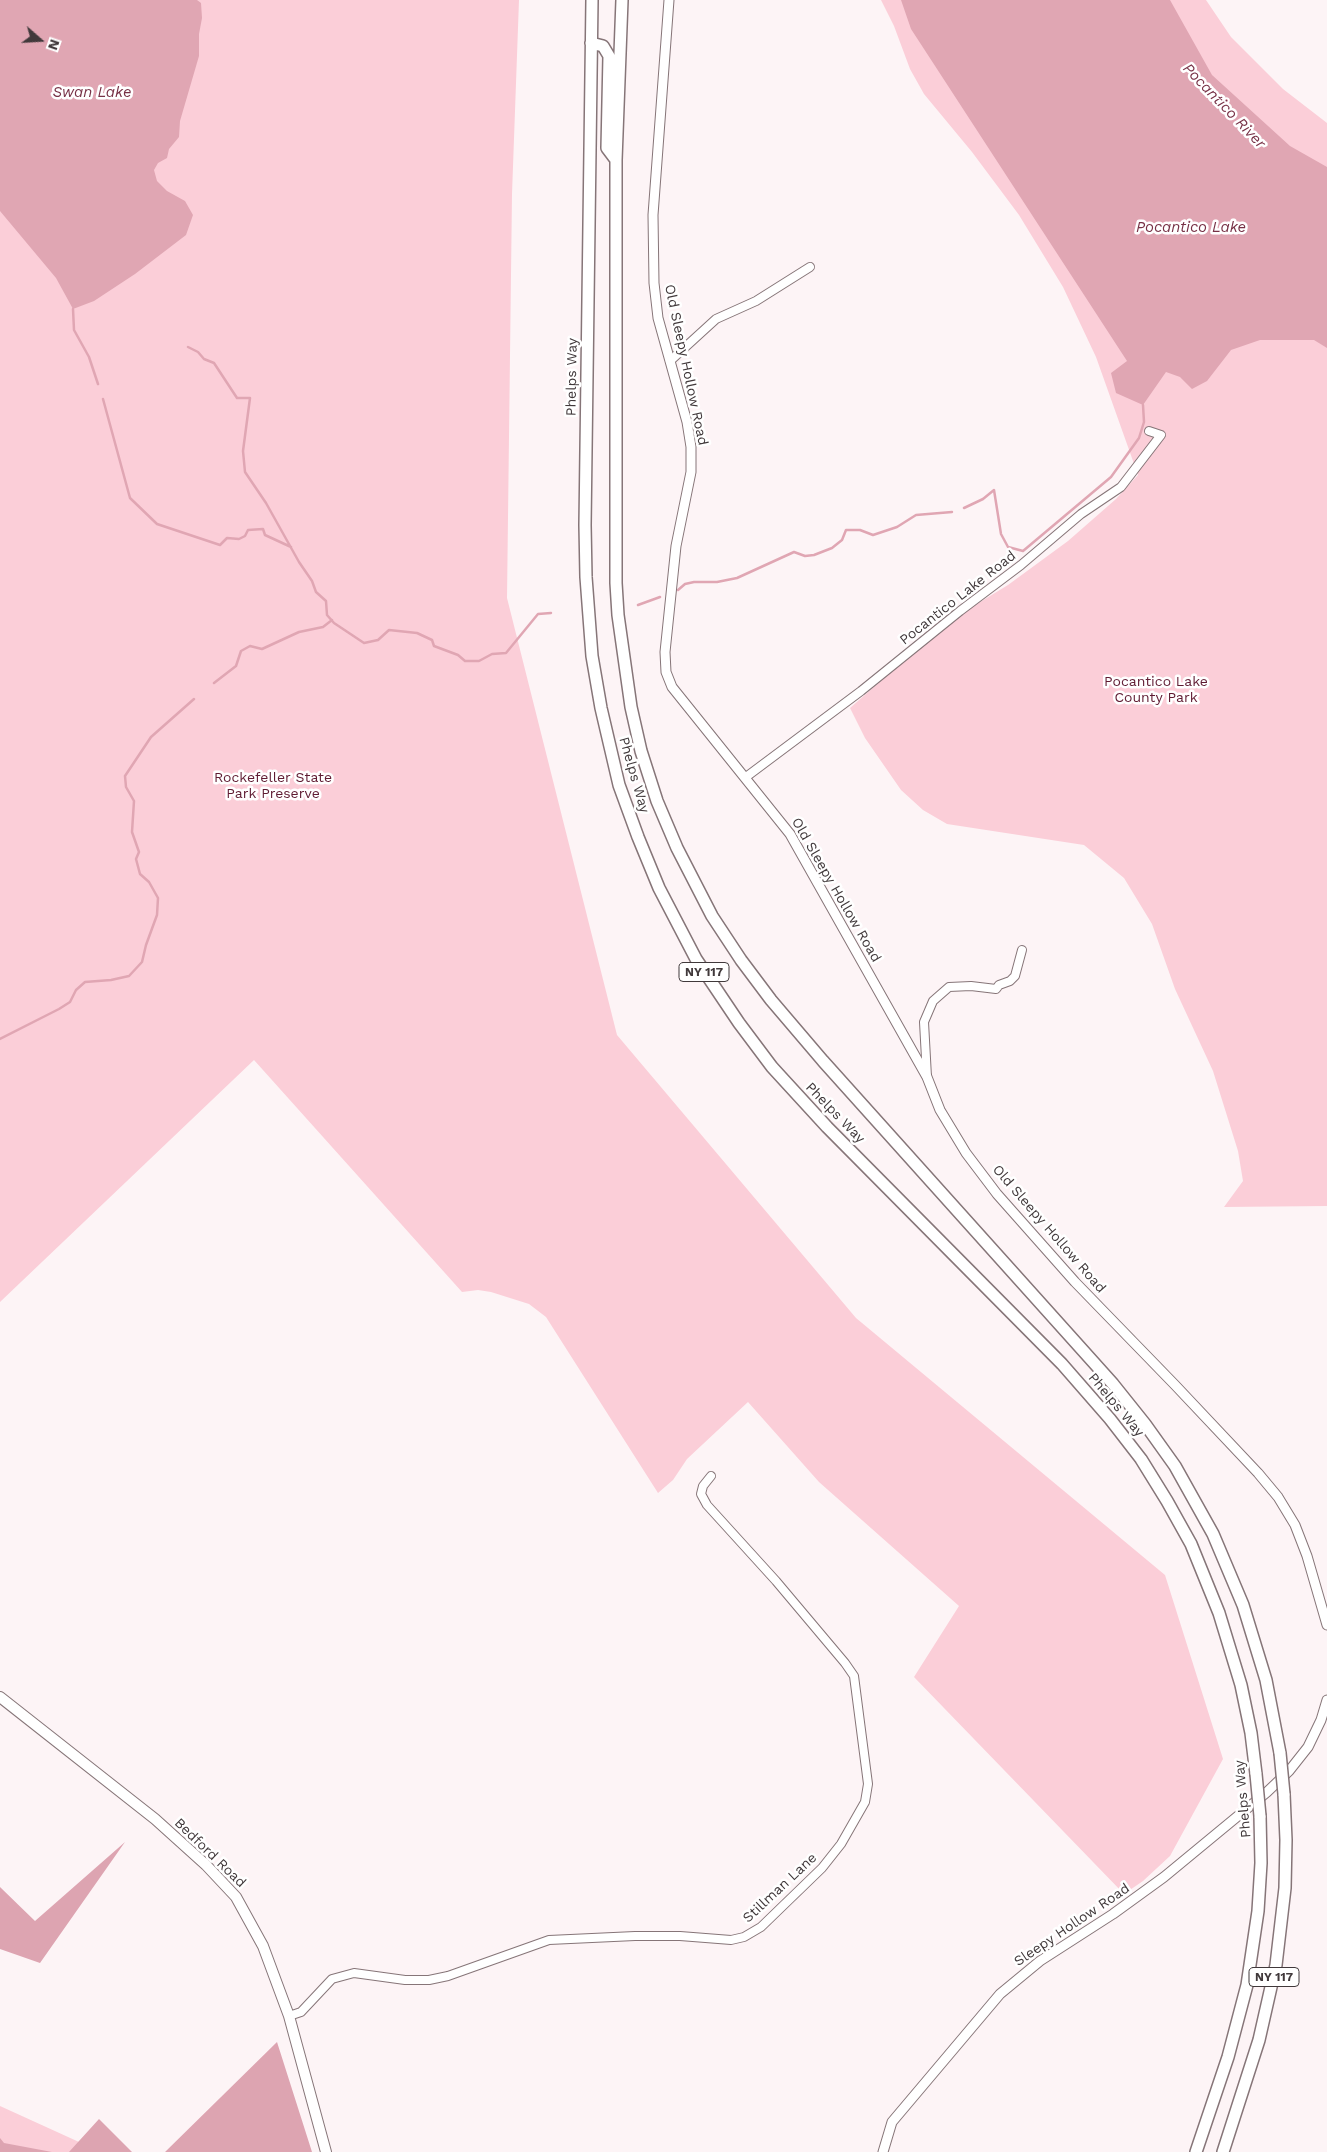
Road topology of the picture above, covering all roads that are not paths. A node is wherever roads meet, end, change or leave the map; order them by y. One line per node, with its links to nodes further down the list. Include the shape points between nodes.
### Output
1 (592, 0): 4 (main road, Phelps Way / NY 117)
2 (622, 0): 5 (main road, Phelps Way / NY 117)
3 (669, 0): 7 (street, Old Sleepy Hollow Road, via 652,250 658,318)
4 (591, 43): 5 (main road, via 603,46 609,56 607,148); 19 (main road, Phelps Way / NY 117, bridge, via 584,525 586,586 592,656 620,785 663,896 696,959 772,1067 821,1121 1062,1364 1140,1459 1191,1544 1219,1612 1242,1686 1260,1816 1260,1887 1248,1977 1228,2057)
5 (616, 160): 20 (main road, Phelps Way / NY 117, bridge, via 618,615 635,727 666,824 712,916 771,1000 1145,1424 1174,1466 1213,1534 1243,1605 1266,1680 1284,1794 1285,1888 1276,1965 1257,2048)
6 (810, 267): 7 (street, via 756,301 716,319)
7 (670, 361): 9 (street, Old Sleepy Hollow Road, via 687,422 691,472 670,588 666,672 682,702)
8 (1149, 431): 9 (street, Pocantico Lake Road, via 1162,435 1121,487 1081,514 861,691)
9 (746, 777): 11 (street, Old Sleepy Hollow Road, via 790,834)
10 (1022, 950): 11 (street, via 1016,976 1010,981 996,989 949,987 933,1001 924,1022)
11 (927, 1078): 13 (street, Old Sleepy Hollow Road, via 940,1110 966,1153 1004,1202 1278,1497 1295,1525 1307,1556)
12 (710, 1476): 16 (street, Stillman Lane, via 702,1494 707,1505 776,1581 854,1676 868,1784 865,1802 842,1844 761,1927 744,1938 635,1936 549,1940 429,1980 354,1973 332,1979 302,2012)
13 (1327, 1625)
14 (0, 1697): 16 (main road, Bedford Road, via 155,1819 227,1885 263,1946)
15 (1327, 1700): 18 (street, Sleepy Hollow Road, via 1316,1734 1289,1771 1230,1825 1113,1914 1040,1961 1000,1994 892,2122)
16 (289, 2016): 17 (main road, Bedford Road)
17 (326, 2152)
18 (883, 2152)
19 (1196, 2152)
20 (1222, 2152)

